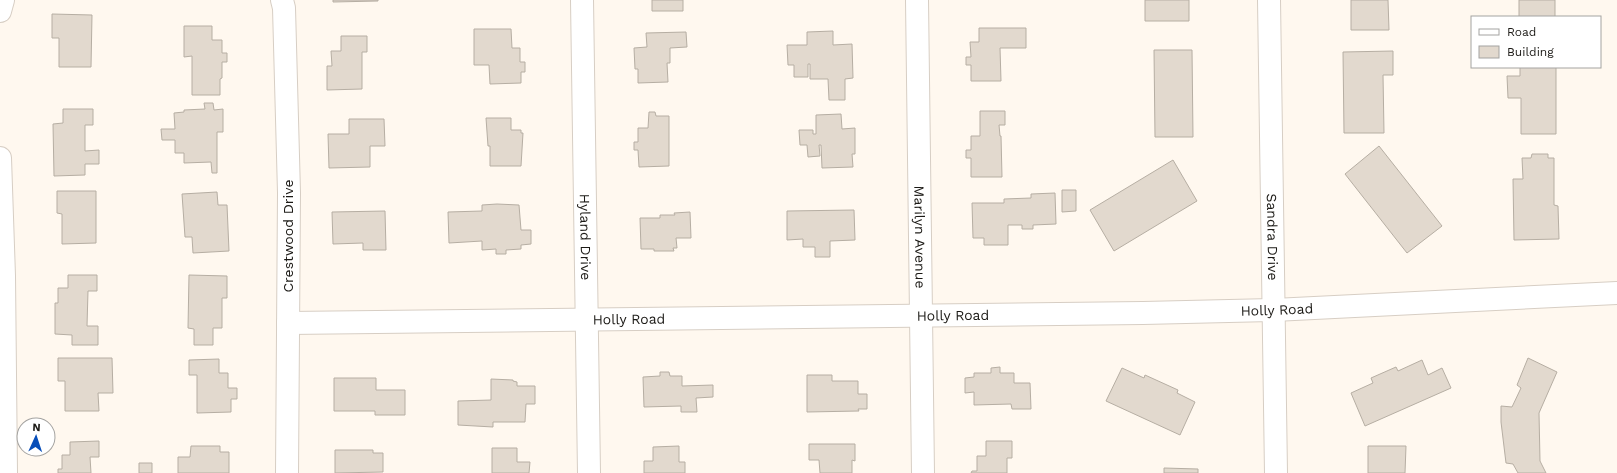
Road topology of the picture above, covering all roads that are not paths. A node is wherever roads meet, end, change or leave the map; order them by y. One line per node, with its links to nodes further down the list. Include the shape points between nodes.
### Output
1 (3, 0): 6 (street)
2 (282, 0): 12 (street, Crestwood Drive, via 289,193)
3 (582, 0): 11 (street, Hyland Drive)
4 (917, 0): 10 (street, Marilyn Avenue)
5 (1269, 0): 9 (street, Sandra Drive)
6 (0, 11)
7 (0, 158): 13 (street)
8 (1617, 293): 9 (street, Holly Road)
9 (1274, 310): 10 (street, Holly Road); 17 (street, Sandra Drive)
10 (921, 316): 11 (street, Holly Road); 16 (street, Marilyn Avenue)
11 (587, 319): 12 (street, Holly Road); 15 (street, Hyland Drive)
12 (288, 323): 14 (street, Crestwood Drive)
13 (6, 473)
14 (287, 473)
15 (589, 473)
16 (923, 473)
17 (1276, 473)

